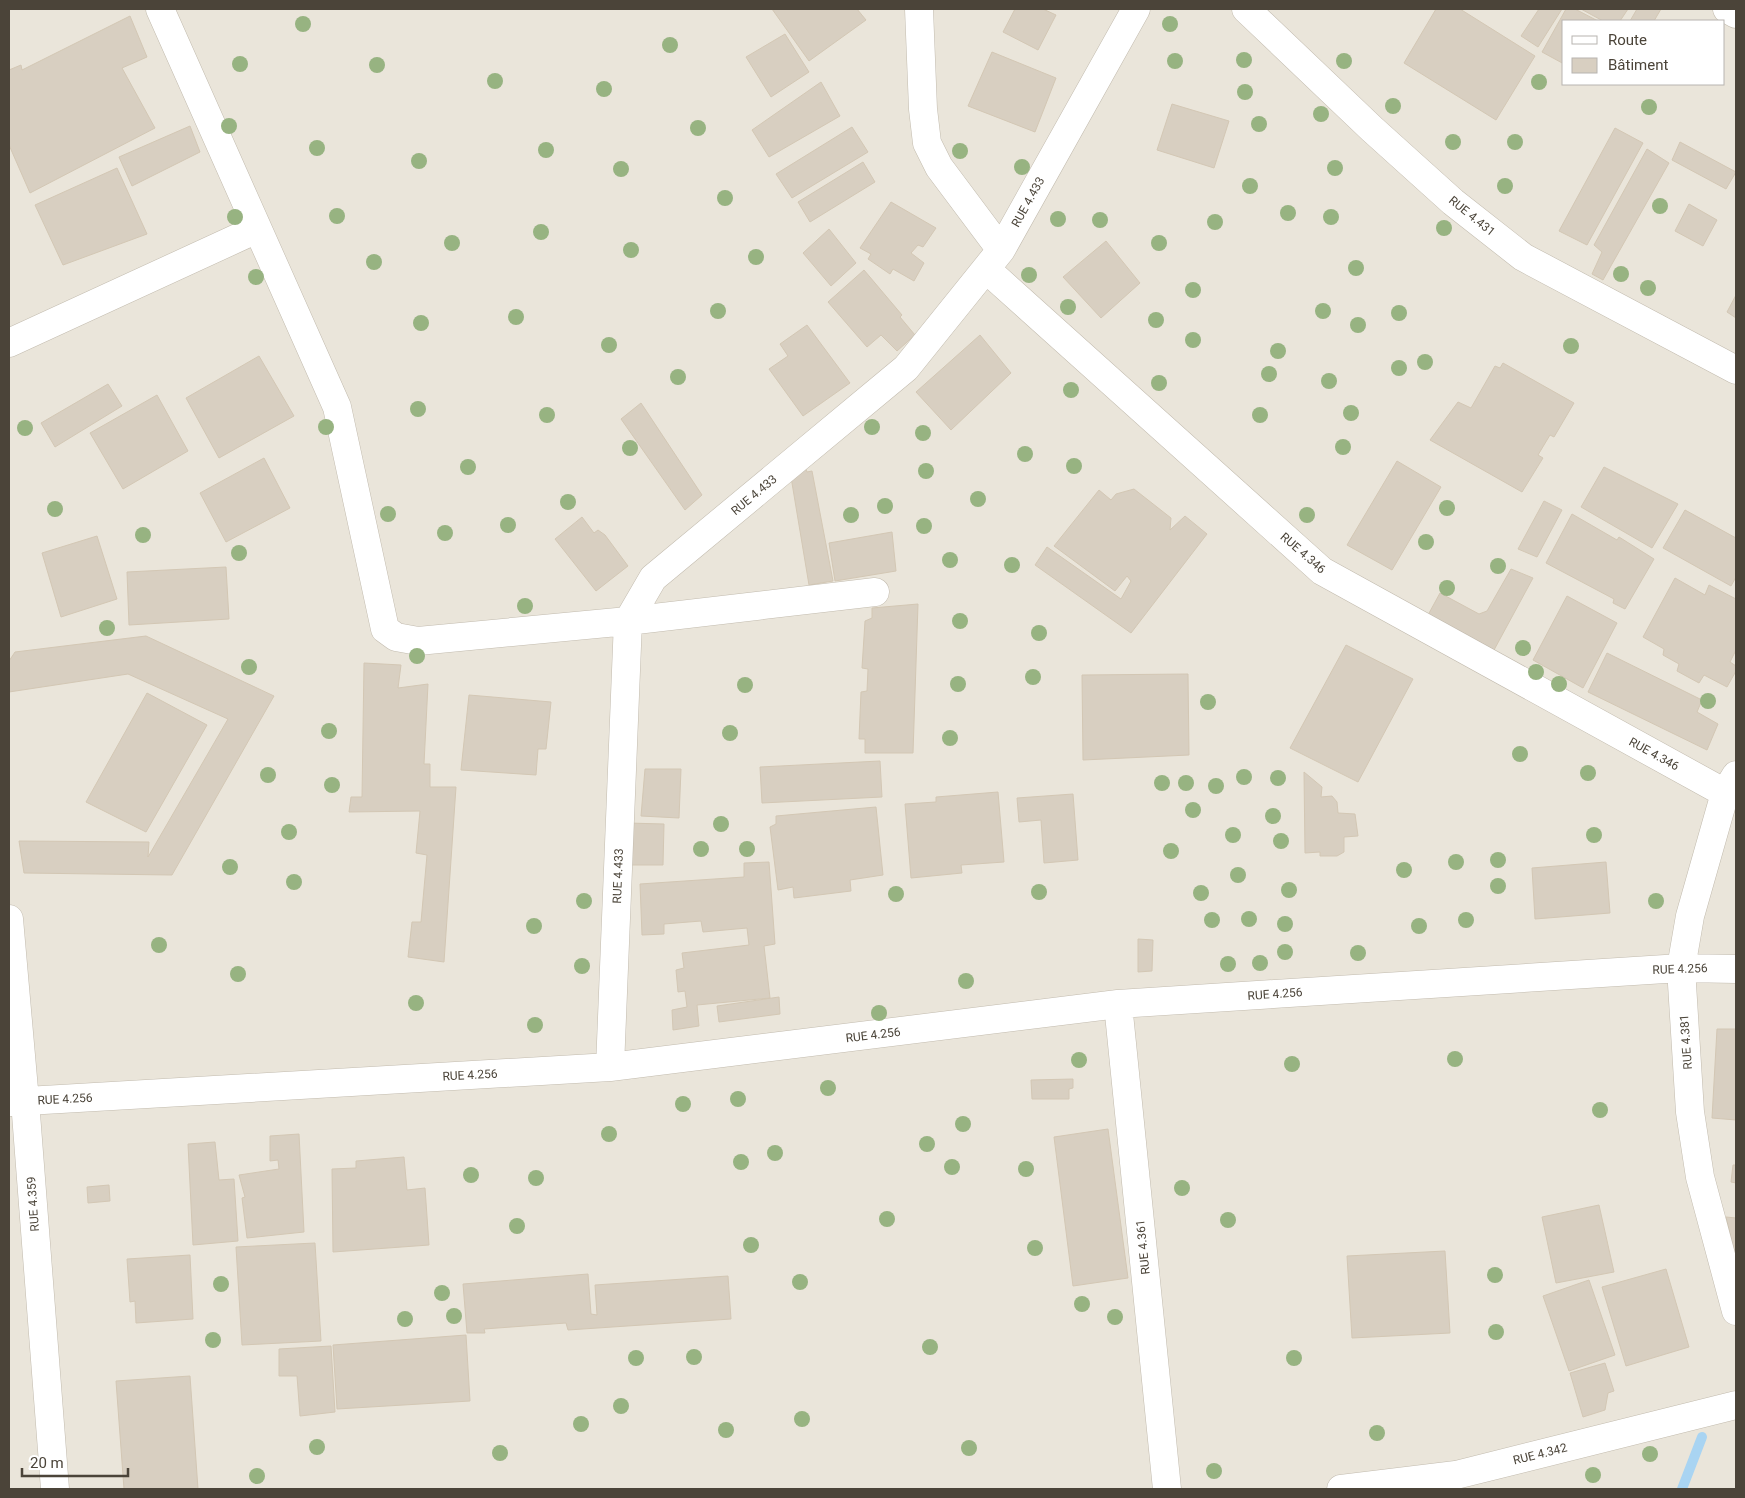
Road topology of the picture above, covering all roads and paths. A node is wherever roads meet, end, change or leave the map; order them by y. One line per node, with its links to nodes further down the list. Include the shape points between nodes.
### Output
1 (160, 9): 7 (street)
2 (919, 9): 8 (street, RUE 4.346, via 927,143)
3 (1136, 9): 8 (street, RUE 4.433)
4 (1246, 9): 10 (street, RUE 4.431, via 1439,189 1523,258)
5 (1727, 9): 6 (street)
6 (1736, 14)
7 (257, 229): 9 (street); 12 (street, via 337,407 385,629 396,637 418,640)
8 (993, 260): 12 (street, RUE 4.433, via 906,368 653,578); 13 (street, RUE 4.346, via 1322,571)
9 (9, 343)
10 (1736, 370)
11 (875, 592): 12 (street)
12 (628, 621): 18 (street, RUE 4.433)
13 (1731, 784): 15 (street, RUE 4.381, via 1690,916)
14 (9, 920): 19 (street, RUE 4.359)
15 (1681, 968): 16 (street, RUE 4.256); 17 (street, RUE 4.256); 20 (street, RUE 4.381, via 1690,1112 1700,1176)
16 (1736, 969)
17 (1118, 1004): 18 (street, RUE 4.256); 23 (street, RUE 4.361)
18 (610, 1067): 19 (street, RUE 4.256)
19 (17, 1102): 22 (street, RUE 4.359)
20 (1736, 1312)
21 (1736, 1405): 24 (street, RUE 4.342, via 1456,1475)
22 (55, 1489)
23 (1167, 1489)
24 (1341, 1489)

